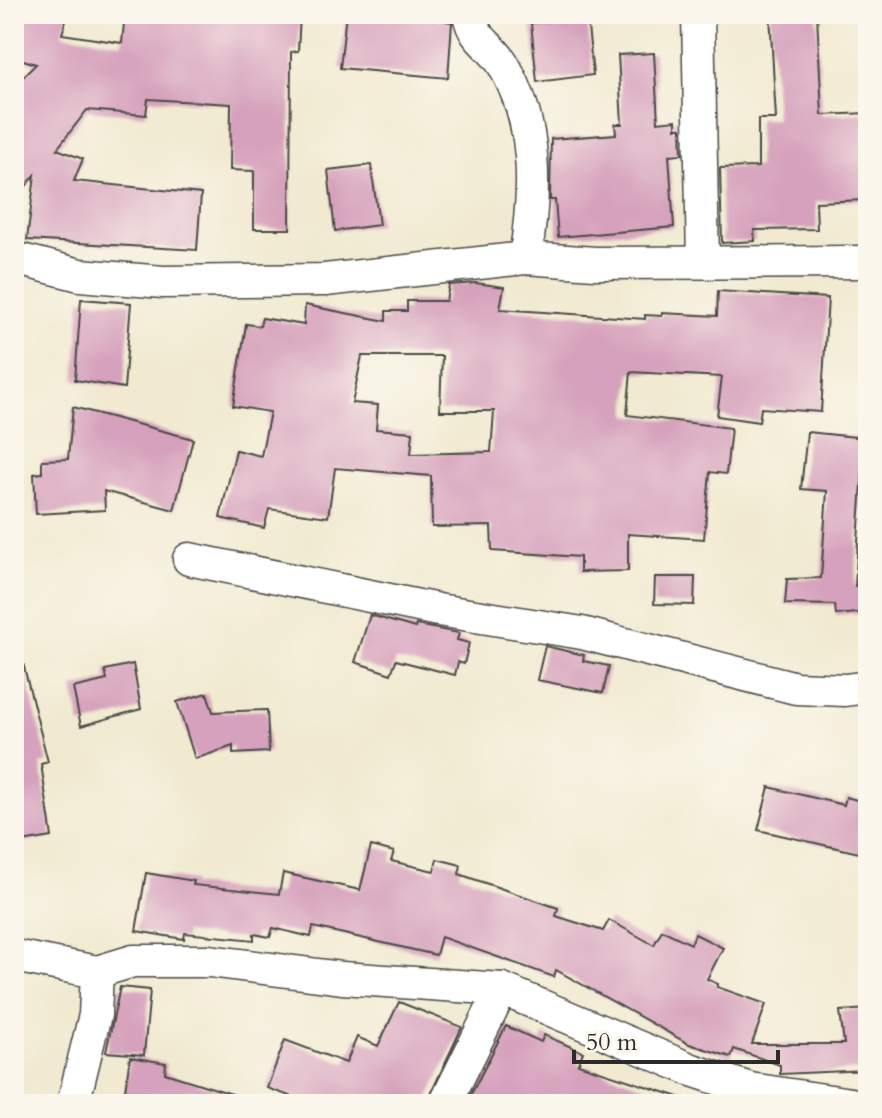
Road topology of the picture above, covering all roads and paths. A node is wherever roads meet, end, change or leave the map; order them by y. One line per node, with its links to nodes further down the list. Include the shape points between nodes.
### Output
1 (469, 14): 4 (street, via 472,32 501,60 516,89 527,129 534,168)
2 (698, 14): 5 (street)
3 (14, 258): 4 (street, via 80,275 163,282 325,280)
4 (525, 258): 5 (street)
5 (703, 262): 6 (street)
6 (868, 262)
7 (189, 559): 8 (street, via 438,610 582,633 796,688)
8 (868, 687)
9 (14, 956): 10 (street)
10 (97, 972): 11 (street, via 133,961 209,961 342,978); 12 (street, via 95,1015)
11 (502, 989): 13 (street); 14 (street, via 692,1070 750,1089)
12 (73, 1104)
13 (445, 1104)
14 (851, 1104)

